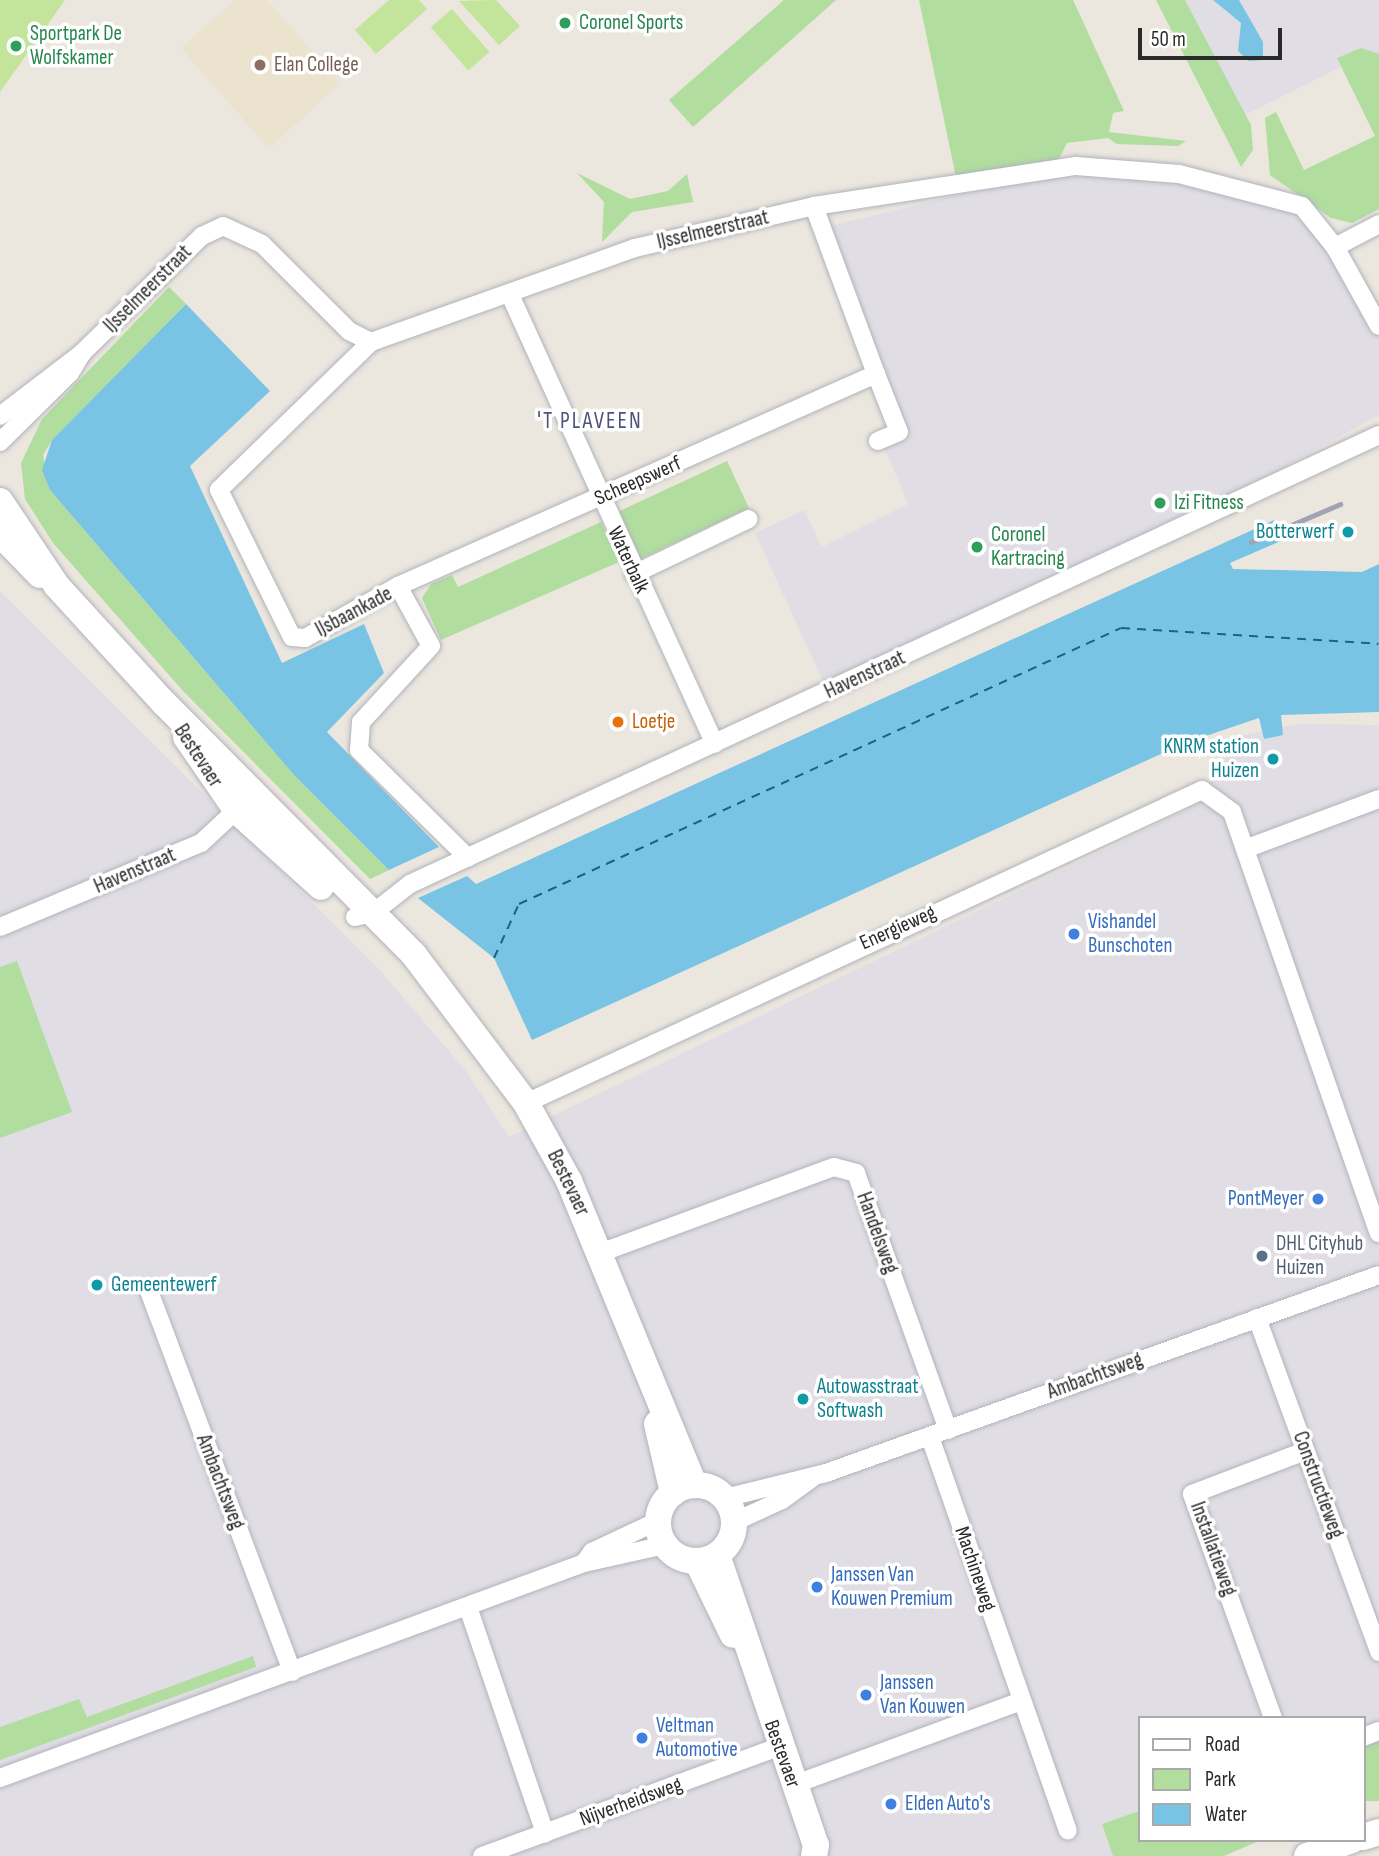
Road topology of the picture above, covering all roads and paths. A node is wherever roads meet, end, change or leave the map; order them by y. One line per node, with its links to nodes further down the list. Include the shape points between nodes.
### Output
1 (814, 206): 3 (street, IJsselmeerstraat, via 1076,166 1179,174 1257,190 1302,206); 4 (street, IJsselmeerstraat, via 635,248); 8 (street)
2 (1379, 224): 3 (street)
3 (1335, 247): 5 (street, IJsselmeerstraat)
4 (511, 297): 6 (street, IJsselmeerstraat); 13 (street, Waterbalk)
5 (1379, 326)
6 (371, 342): 7 (street, IJsselmeerstraat, via 349,331 262,244 223,226 202,236); 19 (street, IJsbaankade, via 219,490 292,637 305,638)
7 (82, 353): 9 (street, IJsselmeerstraat); 12 (street, IJsselmeerstraat, via 70,373)
8 (876, 374): 11 (street, via 899,432); 13 (street, Scheepswerf)
9 (0, 416)
10 (1379, 435): 21 (street, Havenstraat)
11 (878, 441)
12 (0, 442)
13 (599, 498): 17 (street, Waterbalk); 19 (street, Scheepswerf)
14 (0, 501): 18 (street, Bestevaer)
15 (749, 519): 17 (street)
16 (0, 534): 18 (street, Bestevaer, via 36,573)
17 (634, 574): 21 (street, Waterbalk)
18 (57, 586): 20 (street, Bestevaer)
19 (398, 586): 26 (street, IJsbaankade, via 431,646 361,722 359,750)
20 (164, 703): 22 (street, Bestevaer); 24 (street, Bestevaer)
21 (715, 744): 26 (street, Havenstraat)
22 (256, 793): 24 (street, Havenstraat); 27 (street, Bestevaer)
23 (1379, 799): 25 (street)
24 (237, 811): 27 (street, Bestevaer); 28 (street, Havenstraat, via 201,844)
25 (1245, 849): 29 (street, Energieweg, via 1227,804 1202,790); 30 (street, Energieweg)
26 (468, 858): 27 (street, Havenstraat, via 410,884)
27 (364, 915): 29 (street, Bestevaer, via 453,1004)
28 (0, 927)
29 (526, 1102): 31 (street, Bestevaer)
30 (1379, 1233)
31 (600, 1253): 35 (street, Handelsweg, via 834,1167 856,1173); 39 (street, Bestevaer)
32 (1379, 1275): 34 (street, Ambachtsweg)
33 (149, 1291): 46 (street, Ambachtsweg)
34 (1257, 1318): 35 (street, Ambachtsweg); 37 (street, Constructieweg)
35 (948, 1430): 36 (street, Ambachtsweg)
36 (930, 1437): 38 (street, Ambachtsweg); 47 (street, Machineweg)
37 (1305, 1451): 45 (street, Constructieweg); 48 (street, Installatieweg, via 1192,1494)
38 (812, 1478): 40 (street, Ambachtsweg); 40 (street, Ambachtsweg, via 782,1500)
39 (684, 1489): 40 (street); 41 (street)
40 (729, 1510): 42 (street, via 730,1539)
41 (662, 1533): 42 (street); 43 (street); 43 (street, via 592,1552)
42 (707, 1558): 49 (street, Bestevaer)
43 (584, 1563): 44 (street)
44 (469, 1610): 46 (street); 53 (street)
45 (1379, 1652)
46 (292, 1672): 50 (street)
47 (1021, 1701): 51 (street); 52 (street, Machineweg)
48 (1272, 1716)
49 (779, 1747): 51 (street, Bestevaer); 53 (street, Nijverheidsweg)
50 (0, 1778)
51 (793, 1785): 55 (street, Bestevaer)
52 (1068, 1830)
53 (545, 1833): 56 (street, Nijverheidsweg)
54 (1346, 1842): 57 (street)
55 (819, 1852)
56 (482, 1856)
57 (1307, 1856)

